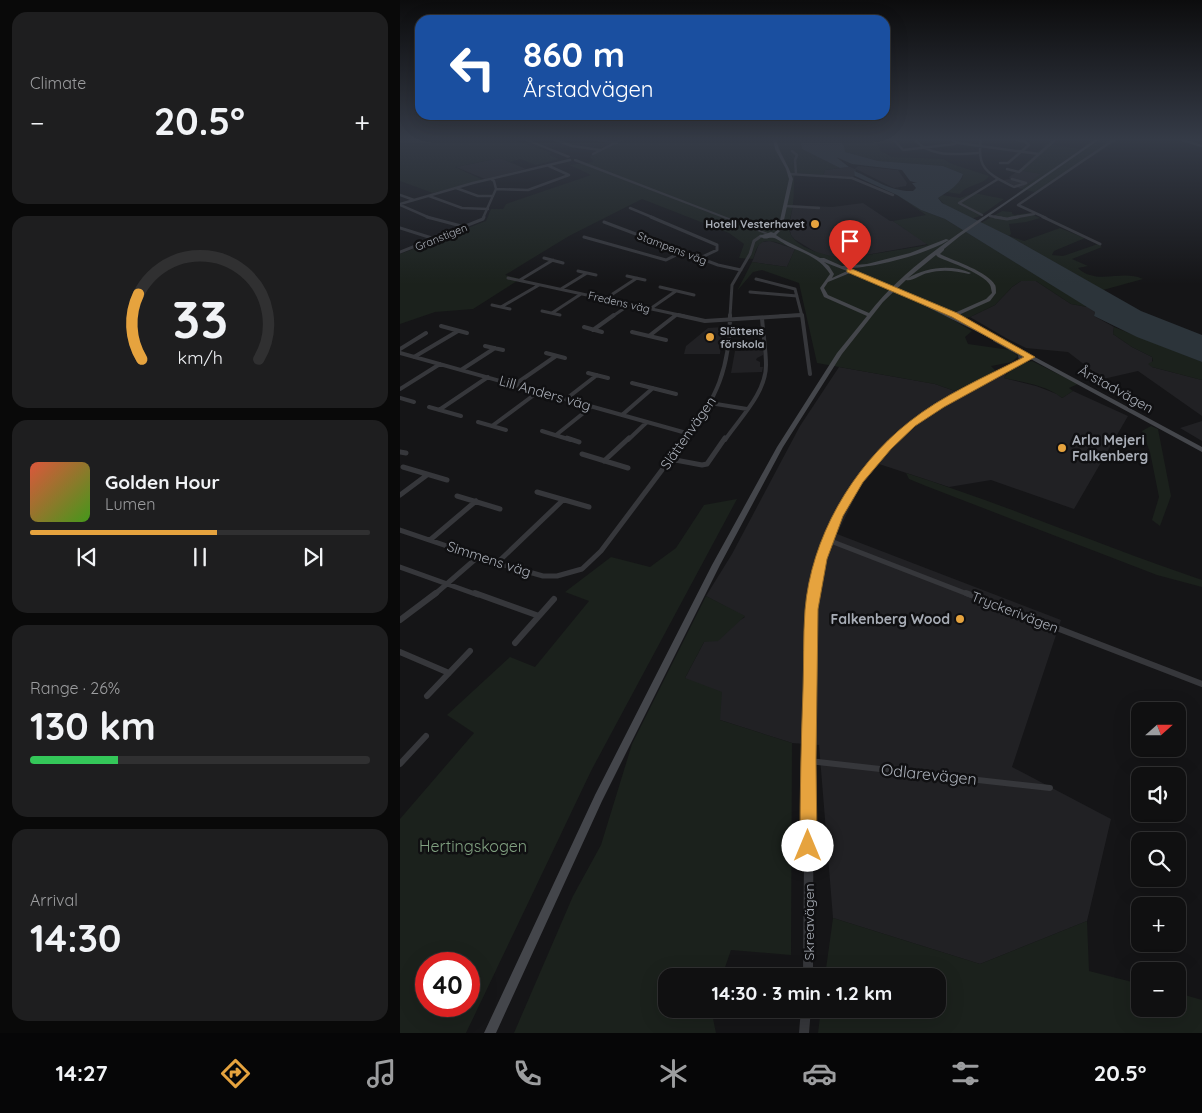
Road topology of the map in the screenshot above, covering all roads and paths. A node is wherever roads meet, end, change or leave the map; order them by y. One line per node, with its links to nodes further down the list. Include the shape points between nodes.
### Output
1 (459, 187): 9 (street)
2 (536, 187): 10 (street)
3 (645, 187): 24 (street)
4 (788, 187): 17 (main road)
5 (873, 187): 14 (street)
6 (985, 187): 23 (street, via 959,203)
7 (1027, 187): 23 (main road)
8 (1044, 187): 21 (street, via 1018,205)
9 (456, 188): 12 (street); 13 (street, via 478,196)
10 (496, 189): 13 (street)
11 (400, 194): 15 (street)
12 (428, 196): 15 (street); 18 (street, via 462,208)
13 (493, 196): 18 (street)
14 (893, 196)
15 (414, 200): 16 (street)
16 (400, 205): 26 (street, via 432,219)
17 (785, 206): 20 (street); 27 (main road)
18 (488, 208): 26 (street, Granstigen, via 486,216)
19 (630, 208): 42 (street, via 717,245 717,250)
20 (819, 208)
21 (1034, 214): 22 (street, via 1007,219); 36 (street)
22 (990, 216)
23 (982, 217): 29 (main road)
24 (724, 218): 31 (street); 32 (street)
25 (604, 222): 39 (street, Stampens väg)
26 (465, 227): 34 (street, Granstigen)
27 (780, 227): 30 (main road); 32 (main road)
28 (400, 228): 34 (street)
29 (960, 234): 37 (main road); 45 (main road, via 924,250)
30 (774, 235): 32 (main road); 40 (main road, Årstadvägen)
31 (761, 236): 32 (main road); 35 (street, Slättenvägen)
32 (767, 236): 35 (street); 40 (main road, Årstadvägen)
33 (584, 237): 39 (street, via 666,260)
34 (435, 239): 38 (street, Granstigen)
35 (754, 243): 47 (street, Slättenvägen)
36 (1100, 244)
37 (943, 247): 59 (main road, via 938,253 940,256); 62 (main road)
38 (400, 252)
39 (682, 252): 42 (street, Stampens väg)
40 (809, 254): 46 (main road, Årstadvägen); 60 (main road, via 831,271)
41 (544, 258): 43 (street)
42 (699, 258): 47 (street, Stampens väg)
43 (553, 260): 44 (street); 57 (street)
44 (563, 262)
45 (865, 265): 46 (main road); 53 (main road, via 854,270)
46 (840, 267): 49 (main road, Årstadvägen)
47 (741, 270): 84 (street, Slättenvägen, via 732,285)
48 (578, 271): 50 (street)
49 (850, 271): 53 (main road, Årstadvägen); 60 (main road)
50 (587, 273): 51 (street); 64 (street)
51 (596, 275)
52 (627, 276): 55 (street)
53 (862, 276): 82 (main road, Årstadvägen, bridge)
54 (508, 278): 57 (street, Fredens väg)
55 (636, 278): 58 (street); 70 (street)
56 (756, 279): 69 (street, via 795,289)
57 (520, 280): 61 (street, Fredens väg)
58 (645, 280)
59 (989, 280): 62 (main road, via 962,271 938,270 920,273); 82 (main road, via 995,289 991,297)
60 (827, 281): 81 (main road, via 822,288 826,296)
61 (540, 284): 64 (street, Fredens väg); 73 (street)
62 (898, 284): 81 (main road)
63 (660, 287): 65 (street)
64 (561, 289): 67 (street, Fredens väg)
65 (676, 291): 68 (street); 75 (street)
66 (750, 292): 69 (street)
67 (581, 294): 70 (street, Fredens väg); 77 (street)
68 (694, 295)
69 (797, 296): 80 (street)
70 (605, 299): 72 (street, Fredens väg)
71 (492, 305): 73 (street)
72 (629, 305): 75 (street, Fredens väg); 87 (street)
73 (501, 307): 74 (street)
74 (510, 309)
75 (650, 309): 79 (street, Fredens väg)
76 (542, 310): 77 (street)
77 (552, 313): 78 (street)
78 (560, 315)
79 (676, 315): 84 (street, Fredens väg, via 705,321); 93 (street)
80 (802, 315): 83 (street, Fredens väg); 111 (street)
81 (869, 315): 179 (main road, via 840,353 780,447 716,565 598,798)
82 (952, 316): 94 (main road, Årstadvägen); 100 (main road, Årstadvägen)
83 (762, 318): 84 (street, Fredens väg); 127 (street, via 766,374)
84 (730, 320): 124 (street, Slättenvägen, via 726,362)
85 (441, 326): 88 (street)
86 (584, 327): 87 (street)
87 (593, 330): 89 (street)
88 (458, 331): 92 (street); 103 (street)
89 (602, 332)
90 (632, 332): 93 (street)
91 (426, 333): 98 (street)
92 (467, 333)
93 (650, 336): 95 (street)
94 (994, 339): 100 (main road, Årstadvägen); 107 (street, via 1020,354)
95 (666, 340)
96 (485, 346): 97 (street)
97 (495, 348): 99 (street); 109 (street)
98 (400, 349)
99 (503, 350)
100 (1018, 350): 105 (main road, Årstadvägen)
101 (400, 353): 103 (street, Lill Anders väg)
102 (546, 353): 104 (street)
103 (414, 356): 108 (street, Lill Anders väg)
104 (556, 356): 106 (street); 116 (street)
105 (1031, 357): 107 (street, Skreavägen); 139 (main road, Årstadvägen)
106 (565, 358)
107 (1021, 362): 158 (street, Skreavägen, via 941,404 887,447 858,482)
108 (440, 364): 109 (street, Lill Anders väg); 118 (street)
109 (461, 370): 113 (street, Lill Anders väg)
110 (588, 373): 112 (street)
111 (810, 374)
112 (597, 375): 114 (street); 122 (street)
113 (488, 377): 116 (street, Lill Anders väg); 128 (street)
114 (608, 378)
115 (632, 383): 117 (street)
116 (514, 385): 119 (street, Lill Anders väg)
117 (653, 388): 120 (street); 129 (street)
118 (400, 389)
119 (538, 392): 122 (street, Lill Anders väg); 133 (street)
120 (676, 394)
121 (400, 398): 123 (street)
122 (566, 400): 125 (street, Lill Anders väg)
123 (414, 402)
124 (710, 403): 127 (street); 136 (street, Slättenvägen)
125 (591, 406): 129 (street, Lill Anders väg); 137 (street)
126 (430, 407): 128 (street)
127 (747, 409): 143 (street, via 707,464)
128 (440, 410): 130 (street)
129 (622, 415): 132 (street, Lill Anders väg)
130 (460, 416)
131 (478, 422): 133 (street)
132 (647, 422): 136 (street, Lill Anders väg); 144 (street)
133 (492, 426): 134 (street)
134 (506, 430)
135 (542, 430): 137 (street)
136 (690, 434): 143 (street, Slättenvägen)
137 (556, 435): 138 (street)
138 (579, 442)
139 (1202, 450)
140 (400, 452): 141 (street)
141 (406, 454)
142 (582, 454): 144 (street)
143 (670, 459): 159 (street, Slättenvägen)
144 (604, 461): 146 (street)
145 (404, 467): 147 (street)
146 (628, 468)
147 (427, 475): 148 (street); 150 (street)
148 (447, 480)
149 (537, 492): 152 (street)
150 (400, 495)
151 (457, 496): 153 (street)
152 (563, 500): 154 (street); 161 (street)
153 (476, 502): 155 (street); 157 (street)
154 (588, 507)
155 (500, 509)
156 (400, 530): 157 (street, Simmens väg)
157 (430, 540): 160 (street, Simmens väg)
158 (828, 540): 171 (street, Tryckerivägen); 175 (street, Skreavägen, via 815,585 811,616)
159 (601, 551): 161 (street, Simmens väg, via 582,569 557,576 543,576)
160 (479, 556): 161 (street, Simmens väg); 163 (street)
161 (497, 563)
162 (400, 567): 163 (street)
163 (448, 582): 165 (street); 166 (street)
164 (554, 599): 165 (street)
165 (539, 616): 167 (street)
166 (400, 620)
167 (515, 643)
168 (470, 651): 170 (street)
169 (400, 652): 170 (street)
170 (449, 673): 172 (street)
171 (1202, 684)
172 (427, 696)
173 (426, 736): 174 (street)
174 (402, 760)
175 (808, 760): 176 (street, Odlarevägen); 177 (street, Skreavägen)
176 (1050, 788)
177 (808, 968)
178 (805, 1018): 180 (street)
179 (490, 1033)
180 (804, 1033)

